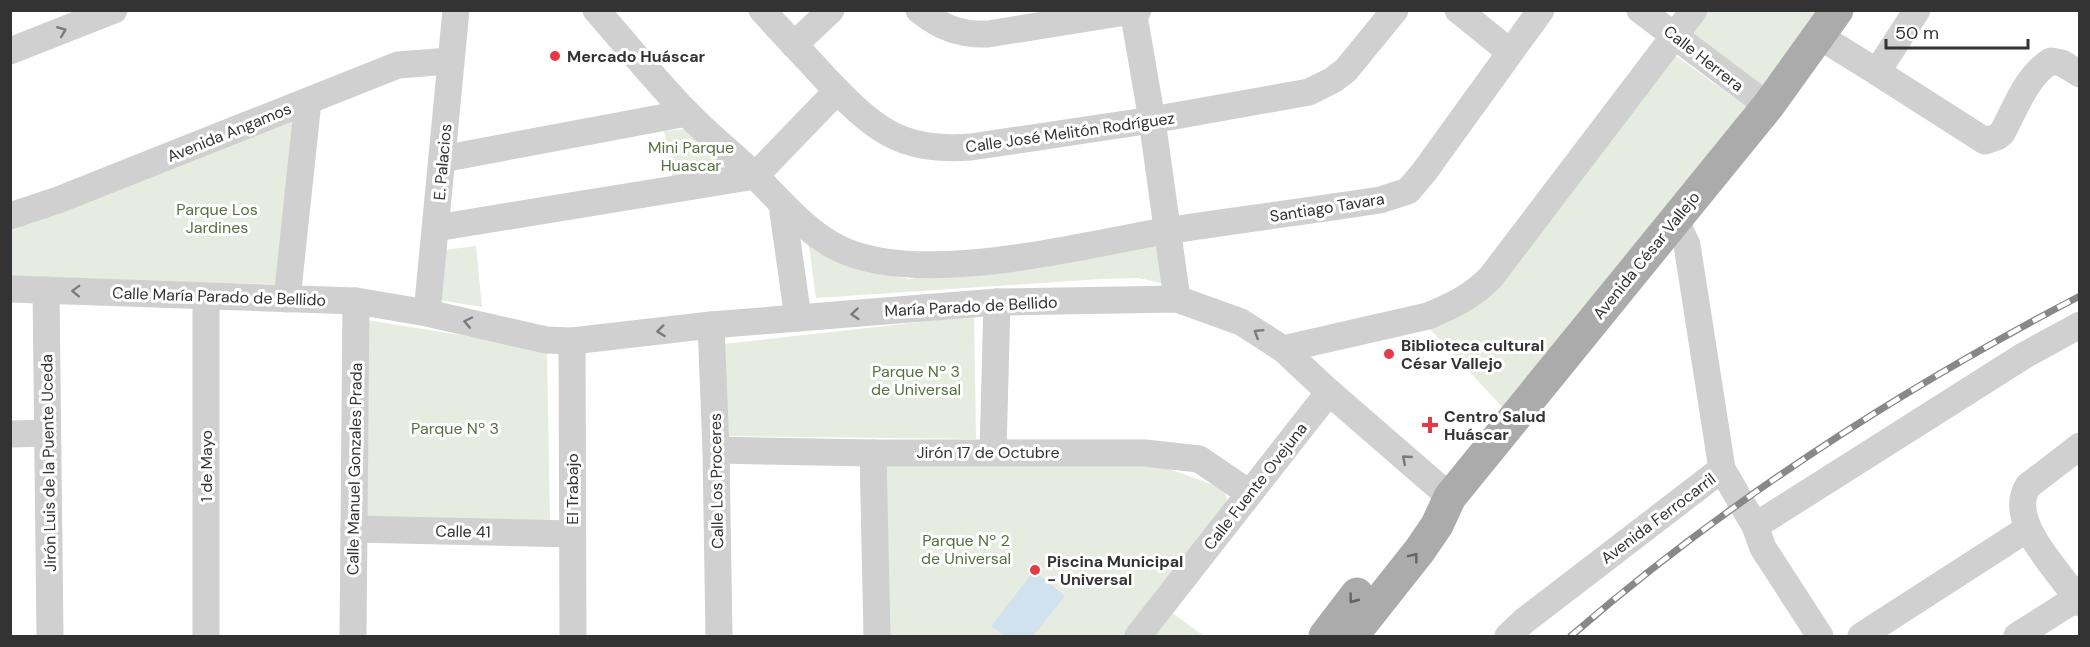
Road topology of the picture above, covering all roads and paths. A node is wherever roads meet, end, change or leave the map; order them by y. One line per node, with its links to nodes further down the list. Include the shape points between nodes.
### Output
1 (114, 10): 17 (street, one-way to 1)
2 (456, 10): 19 (street, E. Palacios)
3 (596, 10): 25 (street, Santiago Tavara)
4 (762, 10): 16 (street, Calle José Melitón Rodríguez)
5 (831, 10): 16 (street)
6 (919, 10): 13 (street, via 940,26 974,34)
7 (1395, 10): 26 (street, Calle José Melitón Rodríguez, via 1346,70 1321,87 1295,96)
8 (1458, 10): 18 (street)
9 (1541, 10): 18 (street, Santiago Tavara)
10 (1640, 10): 15 (street, Calle Herrera)
11 (1694, 10): 15 (street)
12 (1917, 10): 20 (street)
13 (1135, 11): 26 (street)
14 (1828, 23): 20 (street); 24 (main road, Avenida César Vallejo)
15 (1676, 36): 24 (street, Calle Herrera); 46 (street, via 1478,291 1428,316)
16 (794, 45): 22 (street, Calle José Melitón Rodríguez)
17 (10, 51)
18 (1510, 52): 33 (street, Santiago Tavara, via 1407,191 1380,201)
19 (450, 61): 23 (street, Avenida Angamos, via 398,65); 27 (street, E. Palacios)
20 (1877, 72): 21 (street, via 1986,141 2002,133 2042,66 2051,61 2062,63)
21 (2079, 74)
22 (837, 90): 26 (street, Calle José Melitón Rodríguez, via 882,130 932,147 971,147); 28 (street)
23 (308, 101): 30 (street, Avenida Angamos); 37 (street)
24 (1768, 106): 31 (main road, Avenida César Vallejo)
25 (687, 113): 27 (street); 28 (street, Santiago Tavara)
26 (1152, 120): 33 (street)
27 (442, 159): 32 (street, E. Palacios)
28 (755, 176): 29 (street, Santiago Tavara); 32 (street)
29 (782, 205): 33 (street, Santiago Tavara, via 837,247 893,263 933,265 1013,258); 42 (street)
30 (10, 216)
31 (1675, 219): 54 (street, Avenida Ferrocarril, via 1687,244); 56 (main road, Avenida César Vallejo)
32 (436, 228): 41 (street, E. Palacios)
33 (1167, 231): 38 (street)
34 (10, 289): 35 (street, Calle María Parado de Bellido)
35 (46, 290): 36 (street, Calle María Parado de Bellido, one-way to 35); 48 (street, Jirón Luis de la Puente Uceda)
36 (206, 296): 37 (street, Calle María Parado de Bellido); 63 (street, 1 de Mayo)
37 (287, 299): 39 (street, Calle María Parado de Bellido)
38 (1177, 299): 40 (street, María Parado de Bellido); 46 (street, María Parado de Bellido, one-way to 38, via 1241,322)
39 (356, 301): 41 (street, Calle María Parado de Bellido); 58 (street, Calle Manuel Gonzales Prada)
40 (997, 302): 42 (street, María Parado de Bellido, one-way to 42); 52 (street)
41 (428, 313): 45 (street, María Parado de Bellido, one-way to 41)
42 (798, 318): 44 (street, María Parado de Bellido)
43 (2079, 325): 57 (street)
44 (711, 326): 45 (street, María Parado de Bellido, one-way to 45); 51 (street, Calle Los Proceres)
45 (572, 341): 60 (street, El Trabajo)
46 (1283, 349): 47 (street, María Parado de Bellido)
47 (1329, 392): 55 (street, Calle Fuente Ovejuna); 56 (street, María Parado de Bellido, one-way to 47)
48 (47, 433): 49 (street); 62 (street, Jirón Luis de la Puente Uceda)
49 (10, 434)
50 (2079, 446): 59 (street, via 2024,492 2022,510)
51 (716, 450): 53 (street, Jirón 17 de Octubre); 66 (street, Calle Los Proceres)
52 (993, 452): 53 (street, Jirón 17 de Octubre); 55 (street, Jirón 17 de Octubre, via 1145,453 1199,459)
53 (873, 453): 67 (street)
54 (1722, 469): 57 (street); 71 (street, Avenida Ferrocarril)
55 (1249, 493): 68 (street, Calle Fuente Ovejuna)
56 (1450, 497): 69 (main road, Avenida César Vallejo, one-way to 69, via 1421,514); 70 (main road, Avenida César Vallejo, one-way to 56, via 1437,525)
57 (1755, 526): 72 (street, via 1763,548)
58 (354, 529): 60 (street, Calle 41); 64 (street, Calle Manuel Gonzales Prada)
59 (2027, 529): 61 (street); 73 (street)
60 (572, 534): 65 (street, El Trabajo)
61 (2078, 598): 74 (street)
62 (50, 636)
63 (206, 636)
64 (353, 636)
65 (573, 636)
66 (719, 636)
67 (877, 636)
68 (1138, 636)
69 (1324, 636)
70 (1352, 636)
71 (1508, 636)
72 (1820, 636)
73 (1861, 636)
74 (2017, 636)

